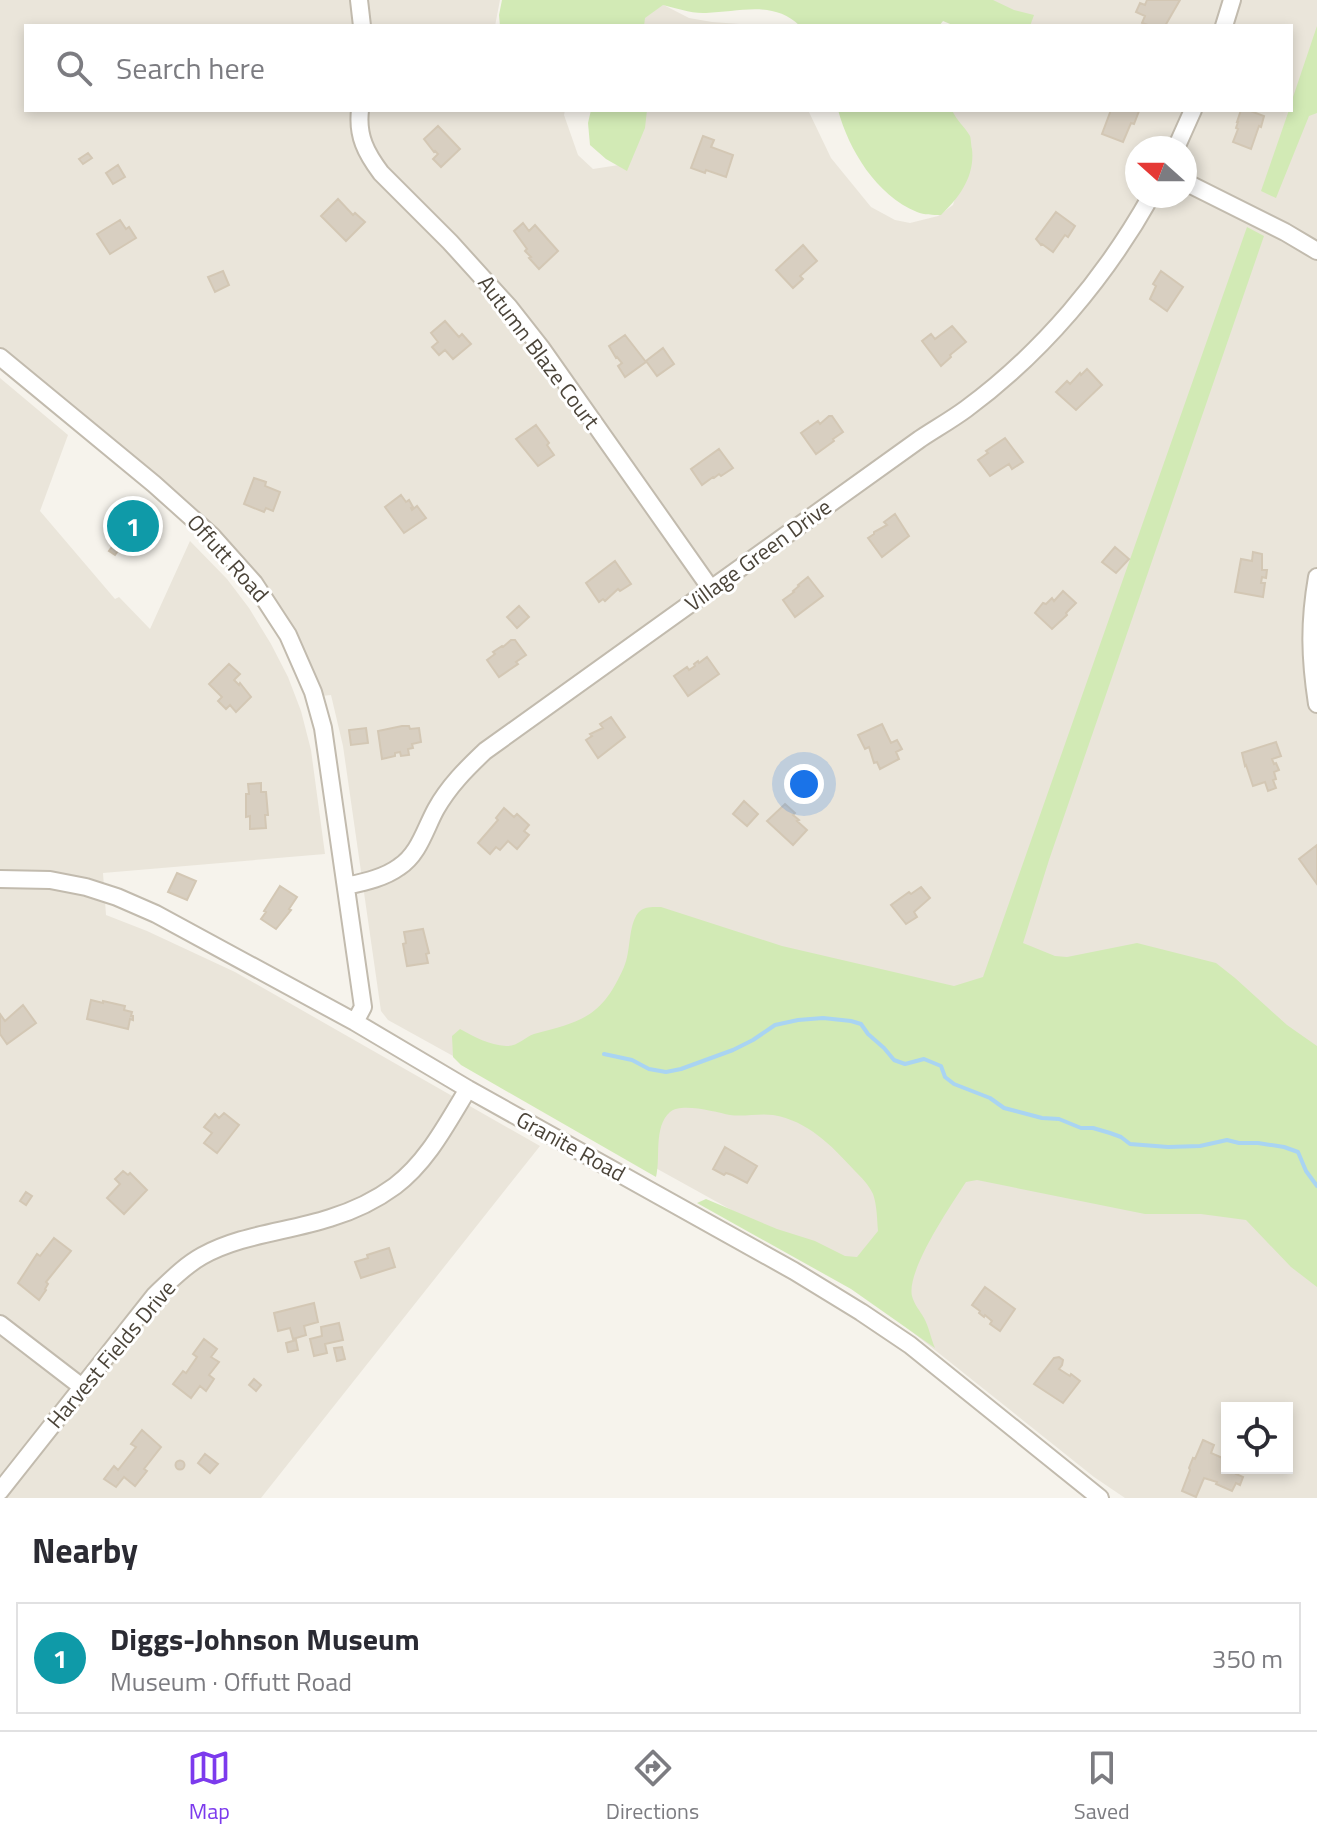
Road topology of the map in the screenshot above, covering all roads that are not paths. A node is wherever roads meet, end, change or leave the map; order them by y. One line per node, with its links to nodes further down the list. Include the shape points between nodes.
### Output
1 (359, 0): 3 (street)
2 (1232, 0): 4 (street)
3 (362, 24)
4 (1225, 24)
5 (1192, 112): 7 (street)
6 (359, 118): 13 (street, Autumn Blaze Court, via 362,143 376,166 509,307)
7 (1181, 136)
8 (1197, 188): 10 (street)
9 (1144, 208): 13 (street, Village Green Drive, via 1090,287 1013,370 965,410)
10 (1317, 251)
11 (0, 357): 16 (street, Offutt Road, via 199,524 265,597 297,653 319,710)
12 (1317, 577): 14 (street, via 1310,636)
13 (711, 589): 16 (street, Village Green Drive, via 485,751 450,787 401,866)
14 (1317, 704)
15 (0, 879): 17 (street, Granite Road, via 50,880 117,897)
16 (346, 886): 17 (street, Offutt Road, via 363,1007)
17 (355, 1022): 18 (street, Granite Road)
18 (468, 1089): 20 (street, Harvest Fields Drive, via 428,1153 395,1186 354,1210 251,1236 202,1256 155,1295); 22 (street, Granite Road, via 861,1312 910,1345)
19 (0, 1324): 20 (street)
20 (82, 1387): 21 (street, Harvest Fields Drive)
21 (0, 1491)
22 (1100, 1498)

